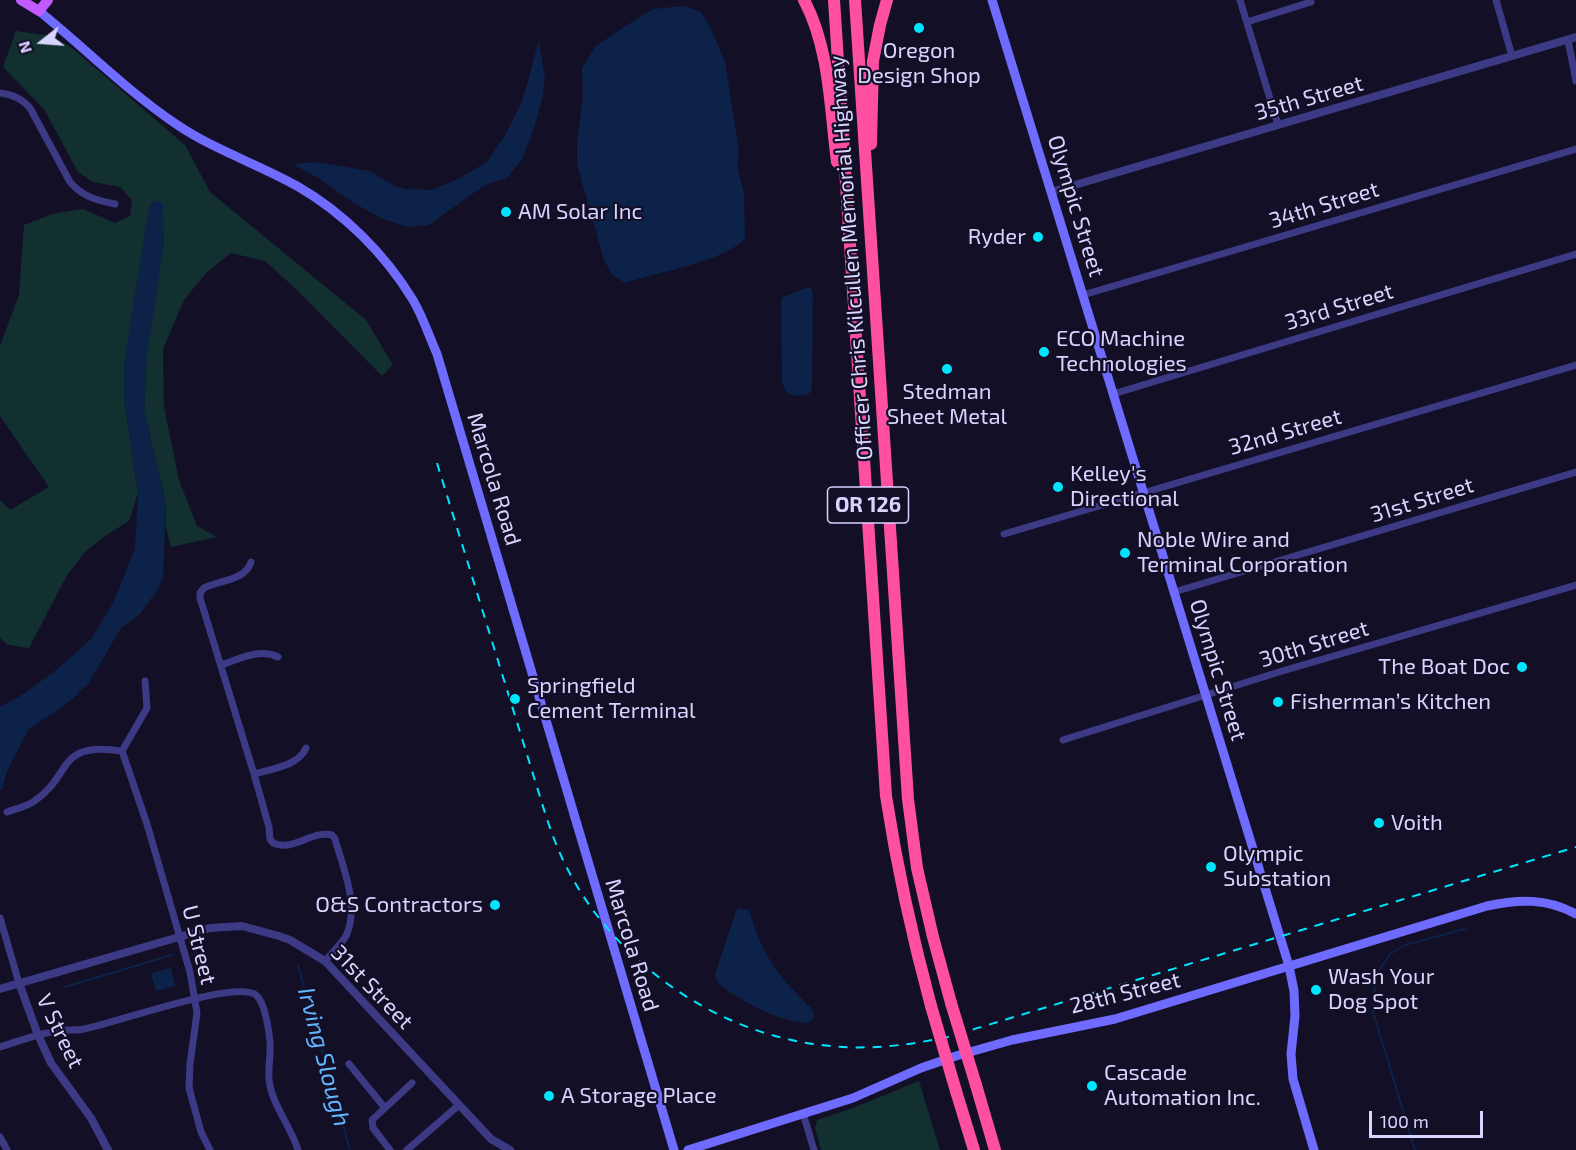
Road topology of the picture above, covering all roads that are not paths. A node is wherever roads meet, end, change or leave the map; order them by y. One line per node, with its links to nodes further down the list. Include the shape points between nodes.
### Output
1 (21, 0): 11 (main road, Marcola Road)
2 (48, 0): 11 (main road)
3 (804, 0): 23 (highway, via 823,54)
4 (834, 0): 23 (highway, Officer Chris Kilcullen Memorial Highway / OR 126)
5 (855, 0): 21 (highway, Officer Chris Kilcullen Memorial Highway / OR 126)
6 (887, 0): 21 (highway, via 873,61)
7 (992, 0): 19 (main road, Olympic Street)
8 (1240, 0): 12 (street)
9 (1496, 0): 14 (street)
10 (1311, 2): 12 (street)
11 (39, 11): 65 (main road, Marcola Road, via 177,125 296,186 330,208 362,236 414,302 437,354)
12 (1247, 22): 17 (street)
13 (1572, 38): 14 (street, 35th Street); 15 (street)
14 (1512, 56): 17 (street, 35th Street)
15 (1576, 81)
16 (0, 93): 20 (street, via 17,97 30,108 79,192)
17 (1278, 125): 19 (street, 35th Street)
18 (1576, 149): 24 (street, 34th Street)
19 (1051, 192): 24 (main road, Olympic Street)
20 (115, 204)
21 (870, 226): 69 (highway, Officer Chris Kilcullen Memorial Highway / OR 126, bridge, via 908,799 917,868 933,938)
22 (1576, 254): 26 (street, 33rd Street)
23 (851, 257): 68 (highway, Officer Chris Kilcullen Memorial Highway / OR 126, bridge, via 886,796 912,935)
24 (1083, 295): 26 (main road, Olympic Street)
25 (1576, 365): 28 (street, 32nd Street)
26 (1113, 394): 28 (main road, Olympic Street)
27 (1576, 472): 32 (street, 31st Street)
28 (1144, 492): 29 (street, 32nd Street); 32 (main road, Olympic Street)
29 (1004, 534)
30 (251, 562): 34 (street, via 242,575 208,585 200,593)
31 (1576, 585): 36 (street, 30th Street)
32 (1174, 592): 36 (main road, Olympic Street)
33 (278, 657): 34 (street, via 258,653)
34 (221, 665): 40 (street)
35 (145, 681): 39 (street, via 147,708)
36 (1206, 696): 37 (street, 30th Street); 46 (main road, Olympic Street)
37 (1063, 740)
38 (306, 748): 40 (street, via 294,761)
39 (122, 752): 41 (street, via 108,749 72,757 32,803); 44 (street, U Street)
40 (254, 774): 45 (street, via 273,843 284,846 323,834 335,839 350,893 351,918 345,936)
41 (7, 812)
42 (1576, 914): 46 (main road, 28th Street, via 1553,903 1507,902)
43 (0, 918): 47 (street, V Street)
44 (180, 936): 45 (street, 31st Street, via 210,928 242,926 290,940); 47 (street, 31st Street); 49 (street, U Street)
45 (325, 961): 54 (street, 31st Street)
46 (1289, 966): 56 (main road, 28th Street, via 1115,1019 956,1056 863,1095); 70 (main road, Olympic Street, via 1295,1016 1290,1054 1293,1079)
47 (19, 983): 48 (street, 31st Street); 50 (street, V Street)
48 (0, 989)
49 (194, 999): 50 (street, via 81,1030); 60 (street, U Street, via 197,1013 189,1088); 61 (street, via 246,990 261,1001 270,1043 269,1082)
50 (38, 1035): 51 (street); 59 (street, V Street, via 51,1063 92,1118)
51 (0, 1047)
52 (348, 1064): 55 (street)
53 (412, 1083): 55 (street)
54 (459, 1105): 63 (street); 64 (street, 31st Street, via 491,1139)
55 (385, 1108): 62 (street, via 372,1124)
56 (803, 1113): 66 (main road, 28th Street); 67 (street)
57 (0, 1137): 58 (street)
58 (7, 1150)
59 (108, 1150)
60 (210, 1150)
61 (298, 1150)
62 (390, 1150)
63 (407, 1150)
64 (510, 1150)
65 (674, 1150)
66 (688, 1150)
67 (814, 1150)
68 (974, 1150)
69 (995, 1150)
70 (1314, 1150)

